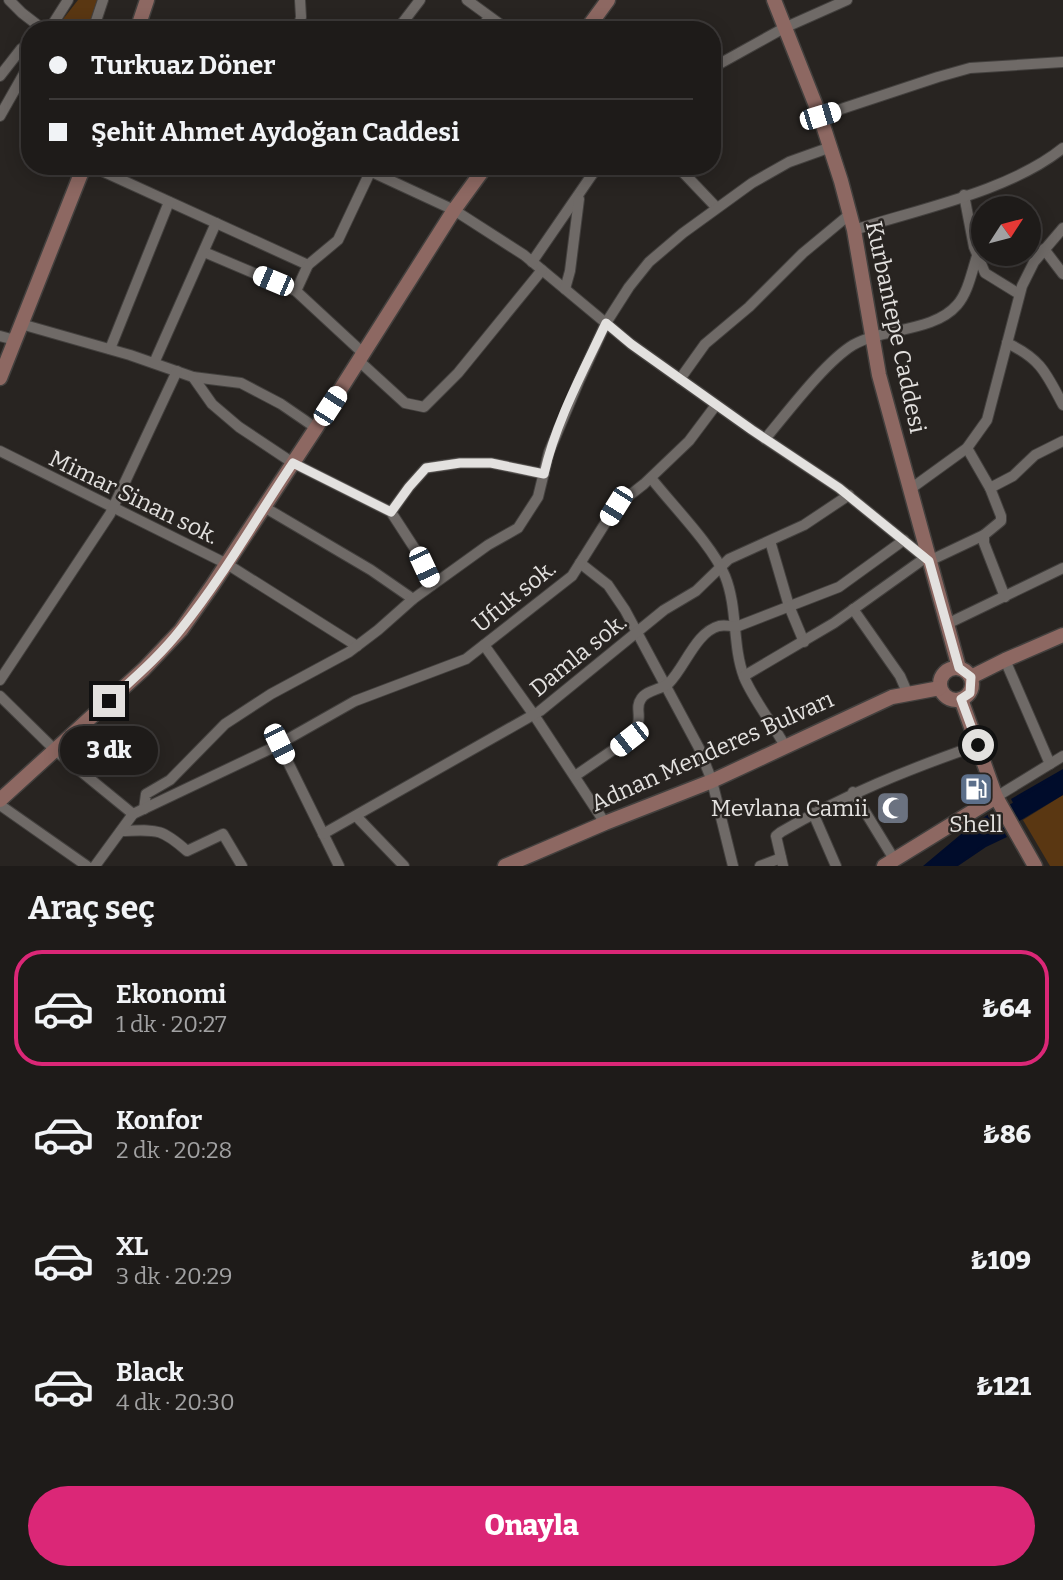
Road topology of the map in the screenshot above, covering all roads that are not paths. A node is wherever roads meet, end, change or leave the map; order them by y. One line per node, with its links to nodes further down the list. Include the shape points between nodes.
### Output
1 (68, 0): 13 (street)
2 (103, 0): 14 (street)
3 (147, 0): 15 (main road)
4 (300, 0): 16 (street)
5 (420, 0): 17 (street)
6 (467, 0): 11 (street)
7 (608, 0): 20 (main road)
8 (774, 0): 21 (main road, Kurbantepe Caddesi)
9 (847, 0): 21 (street)
10 (11, 1): 12 (street)
11 (489, 18): 18 (street); 19 (street)
12 (36, 21)
13 (53, 21)
14 (96, 21)
15 (140, 21)
16 (300, 21)
17 (404, 21)
18 (486, 21)
19 (494, 21)
20 (593, 21)
21 (784, 28): 24 (street); 28 (main road, Kurbantepe Caddesi)
22 (21, 49): 25 (street)
23 (1063, 62): 28 (street, via 970,68)
24 (721, 63)
25 (0, 76)
26 (21, 80): 27 (street)
27 (0, 116)
28 (820, 116): 29 (main road, Kurbantepe Caddesi)
29 (831, 147): 41 (street, via 789,162); 43 (main road, Kurbantepe Caddesi)
30 (1063, 148): 39 (street, via 1017,176)
31 (80, 175): 60 (main road)
32 (110, 175): 40 (street)
33 (369, 175): 51 (street, via 338,240)
34 (384, 175): 42 (street)
35 (479, 175): 42 (main road)
36 (592, 175): 38 (street)
37 (686, 175): 41 (street)
38 (579, 195): 50 (street); 56 (street)
39 (964, 195): 45 (street); 47 (street)
40 (169, 202): 44 (street); 65 (street)
41 (716, 207): 59 (street, via 649,262)
42 (454, 210): 50 (street); 66 (main road)
43 (850, 214): 47 (main road, Kurbantepe Caddesi); 71 (street, via 705,344)
44 (216, 223): 49 (street); 51 (street)
45 (971, 228)
46 (1063, 228): 48 (street)
47 (854, 229): 62 (main road, Kurbantepe Caddesi)
48 (1044, 249): 55 (street); 58 (street)
49 (204, 251): 57 (street); 67 (street)
50 (532, 262): 54 (street)
51 (308, 265): 57 (street)
52 (973, 266): 62 (street, via 962,298 949,313)
53 (981, 266): 58 (street, via 990,278)
54 (542, 270): 56 (street); 66 (street, via 458,373 424,407 405,403)
55 (1063, 274)
56 (565, 289): 59 (street)
57 (296, 291): 66 (street)
58 (1019, 294): 64 (street)
59 (606, 323): 71 (street); 82 (street, via 549,452)
60 (21, 324): 63 (main road); 65 (street)
61 (0, 336): 63 (street)
62 (872, 338): 77 (street, via 836,358); 85 (main road, Kurbantepe Caddesi)
63 (15, 340): 70 (main road)
64 (1007, 343): 73 (street, via 1033,357); 79 (street, via 987,420)
65 (110, 349): 67 (street)
66 (361, 358): 76 (main road)
67 (155, 363): 68 (street)
68 (177, 371): 69 (street); 87 (street)
69 (193, 377): 76 (street, via 241,383); 81 (street, via 212,404)
70 (0, 378)
71 (680, 379): 74 (street)
72 (1063, 381): 73 (street)
73 (1053, 387): 75 (street)
74 (716, 405): 77 (street); 83 (street, Ufuk sok., via 689,441)
75 (1063, 405)
76 (316, 428): 81 (main road)
77 (765, 439): 86 (street)
78 (1063, 441): 84 (street)
79 (967, 448): 84 (street); 85 (street)
80 (0, 451): 87 (street, Mimar Sinan sok.)
81 (293, 463): 88 (main road); 89 (street)
82 (544, 474): 89 (street, via 491,463 426,468); 98 (street, via 538,497 518,528)
83 (651, 478): 94 (street, Ufuk sok., via 616,506); 96 (street)
84 (990, 488): 90 (street, via 1001,516)
85 (909, 490): 93 (main road, Kurbantepe Caddesi)
86 (849, 495): 91 (street); 92 (street, Damla sok., via 804,526)
87 (113, 507): 95 (street, Mimar Sinan sok.); 114 (street)
88 (264, 507): 95 (main road); 100 (street)
89 (391, 512): 98 (street)
90 (984, 535): 93 (street); 99 (street)
91 (904, 540): 93 (street); 101 (street, via 839,587)
92 (770, 541): 96 (street, Damla sok.); 101 (street)
93 (927, 559): 102 (street); 103 (main road, Kurbantepe Caddesi)
94 (580, 563): 105 (street, via 608,586); 108 (street, Ufuk sok., via 572,576)
95 (227, 564): 109 (street, Mimar Sinan sok.); 124 (main road, via 181,630)
96 (720, 567): 104 (street); 105 (street, Damla sok.)
97 (1063, 568): 99 (street)
98 (432, 585): 100 (street)
99 (1004, 597): 103 (street)
100 (413, 599): 109 (street)
101 (789, 606): 104 (street); 107 (street)
102 (853, 609): 107 (street); 117 (street)
103 (947, 624): 111 (main road, Kurbantepe Caddesi)
104 (736, 627): 112 (street); 115 (street, via 720,626 702,638)
105 (637, 633): 115 (street); 120 (street, Damla sok.)
106 (1063, 635): 110 (main road)
107 (804, 642): 112 (street)
108 (484, 645): 120 (street); 121 (street, Ufuk sok., via 466,659 355,701)
109 (357, 646): 132 (street, via 225,724 170,780 146,794)
110 (1005, 660): 113 (main road); 126 (street)
111 (959, 668): 113 (main road); 116 (main road, via 944,673)
112 (744, 676): 123 (street)
113 (971, 677): 119 (main road, via 970,693)
114 (0, 680)
115 (667, 685): 127 (street, via 642,695 640,718 629,739); 128 (street)
116 (940, 688): 117 (main road, Adnan Menderes Bulvarı); 119 (main road, via 951,699)
117 (907, 692): 123 (main road, Adnan Menderes Bulvarı)
118 (0, 696): 124 (street)
119 (961, 699): 122 (main road)
120 (534, 715): 127 (street); 135 (street, Damla sok.)
121 (279, 744): 132 (street, Ufuk sok.); 138 (street)
122 (978, 745): 129 (street); 130 (main road)
123 (785, 746): 128 (main road, Adnan Menderes Bulvarı)
124 (56, 751): 131 (main road); 134 (street)
125 (1063, 756): 126 (street)
126 (1050, 764): 130 (street)
127 (575, 776): 136 (street)
128 (712, 781): 136 (main road, Adnan Menderes Bulvarı); 147 (street)
129 (853, 792): 133 (street); 140 (street)
130 (996, 797): 140 (main road); 150 (main road)
131 (0, 802): 142 (street)
132 (144, 809): 134 (street, Ufuk sok.)
133 (813, 813): 139 (street, via 776,836); 149 (street)
134 (133, 814): 137 (street)
135 (356, 817): 138 (street, Damla sok.); 146 (street)
136 (605, 823): 141 (main road, Adnan Menderes Bulvarı)
137 (121, 831): 143 (street); 144 (street, via 157,830 187,851 223,834)
138 (323, 834): 145 (street)
139 (782, 862): 148 (street)
140 (889, 862)
141 (510, 865)
142 (87, 866)
143 (95, 866)
144 (242, 866)
145 (339, 866)
146 (404, 866)
147 (733, 866)
148 (760, 866)
149 (836, 866)
150 (1035, 866)

